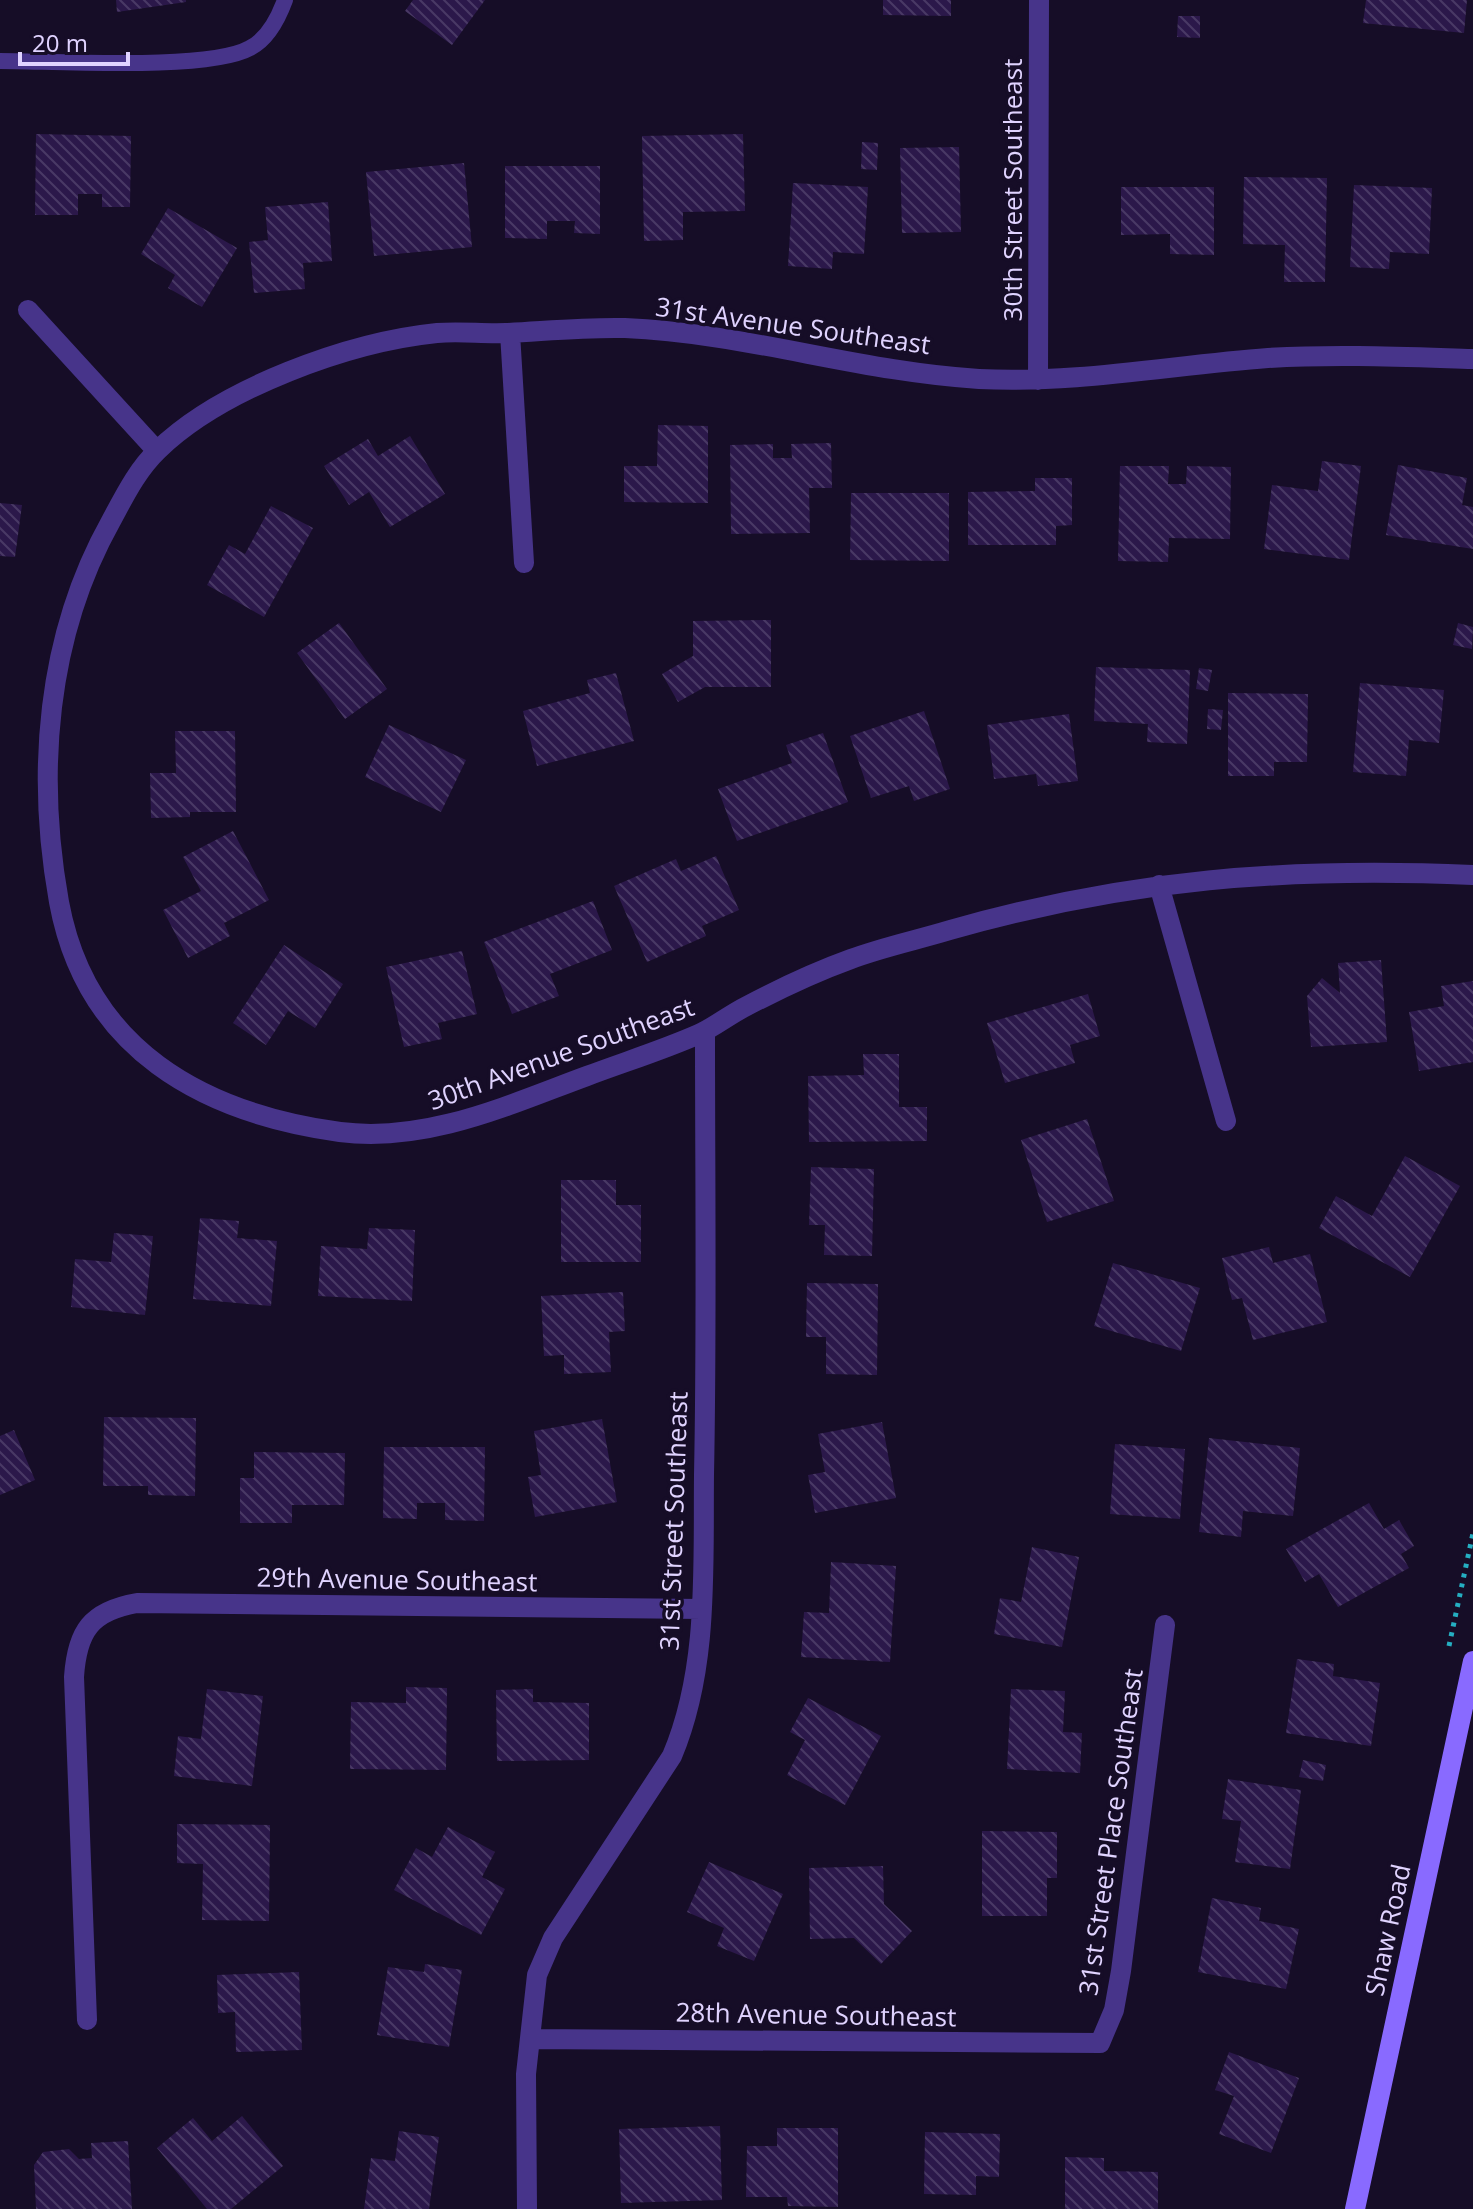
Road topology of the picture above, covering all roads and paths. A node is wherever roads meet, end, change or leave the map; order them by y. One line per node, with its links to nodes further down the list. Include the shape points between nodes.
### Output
1 (285, 0): 3 (lane, via 268,34 239,54 179,61)
2 (1039, 0): 7 (street, 30th Street Southeast)
3 (0, 61)
4 (28, 310): 8 (street)
5 (510, 333): 7 (street, 31st Avenue Southeast, via 625,328 706,335 971,378); 8 (street, 31st Avenue Southeast, via 436,333 323,361 215,408); 9 (street)
6 (1473, 359): 7 (street, 31st Avenue Southeast, via 1342,354)
7 (1038, 380)
8 (157, 451): 10 (street, 31st Avenue Southeast, via 98,544 58,660)
9 (524, 563)
10 (55, 693): 13 (street, 30th Avenue Southeast, via 47,748 48,808 62,918 91,991 115,1030 178,1081 266,1118 346,1133 385,1134 476,1117)
11 (1473, 875): 12 (street, 30th Avenue Southeast, via 1282,874)
12 (1159, 885): 13 (street, 30th Avenue Southeast, via 1021,911 852,958 739,1010); 14 (street)
13 (705, 1032): 15 (street, 31st Street Southeast)
14 (1226, 1121)
15 (702, 1609): 18 (street, 29th Avenue Southeast, via 137,1603 113,1607 95,1619 76,1652 74,1677); 19 (street, 31st Street Southeast, via 683,1729 672,1756 553,1938 535,1986)
16 (1165, 1625): 20 (street, 31st Street Place Southeast, via 1121,1971 1114,2010)
17 (1473, 1661): 22 (main road, Shaw Road)
18 (87, 2020)
19 (532, 2039): 20 (street, 28th Avenue Southeast); 21 (street, 31st Street Southeast, via 526,2074)
20 (1100, 2043)
21 (527, 2209)
22 (1355, 2209)

